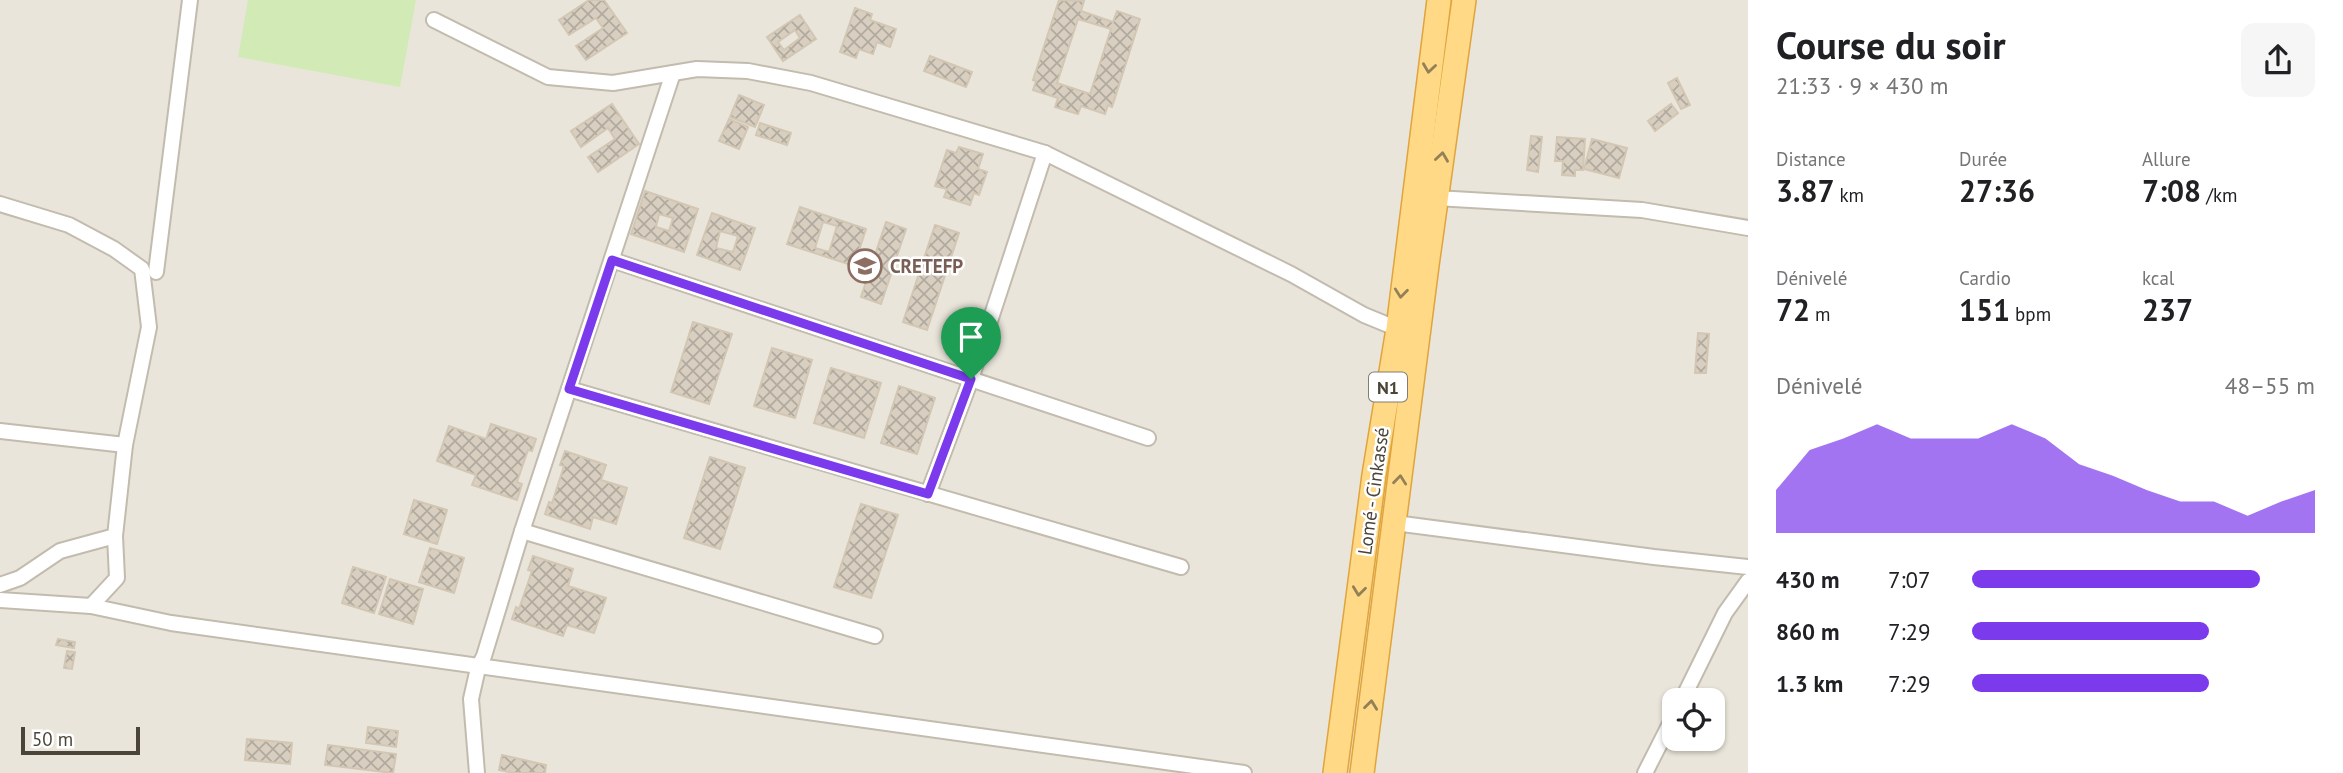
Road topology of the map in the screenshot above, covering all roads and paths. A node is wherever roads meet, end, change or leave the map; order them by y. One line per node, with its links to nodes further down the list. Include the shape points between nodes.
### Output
1 (190, 0): 11 (street)
2 (1438, 0): 12 (highway, Lomé - Cinkassé / N1, one-way to 12)
3 (1464, 0): 7 (highway, Lomé - Cinkassé / N1, one-way to 3)
4 (434, 20): 5 (street, via 548,77 613,83)
5 (673, 73): 6 (street, via 748,71 811,83); 10 (street)
6 (1045, 153): 12 (street, via 1291,274 1364,315); 13 (street)
7 (1436, 198): 9 (street, via 1642,210); 12 (highway, Lomé - Cinkassé / N1)
8 (0, 204): 17 (street, via 69,225 114,248 142,270 149,327)
9 (1748, 228)
10 (612, 260): 13 (street); 14 (street)
11 (156, 272)
12 (1408, 331): 19 (highway, Lomé - Cinkassé / N1, one-way to 12); 36 (highway, Lomé - Cinkassé / N1, one-way to 36, via 1374,475)
13 (971, 379): 16 (street); 18 (street)
14 (569, 389): 18 (street); 20 (street)
15 (0, 431): 17 (street)
16 (1149, 438)
17 (125, 444): 21 (street)
18 (928, 494): 22 (street)
19 (1395, 523): 23 (street); 37 (highway, Lomé - Cinkassé / N1, one-way to 19)
20 (522, 531): 30 (street); 31 (street)
21 (116, 536): 25 (street, via 61,551); 29 (street, via 117,578)
22 (1181, 567)
23 (1748, 567)
24 (0, 573): 25 (street)
25 (20, 578): 27 (street)
26 (1748, 581): 32 (street, via 1725,613)
27 (0, 585)
28 (0, 600): 29 (street)
29 (91, 606): 31 (street, via 171,623)
30 (875, 636)
31 (478, 668): 34 (street, via 471,699); 35 (street)
32 (1688, 688)
33 (1662, 740): 38 (street)
34 (477, 773)
35 (1244, 773)
36 (1335, 773)
37 (1362, 773)
38 (1645, 773)

